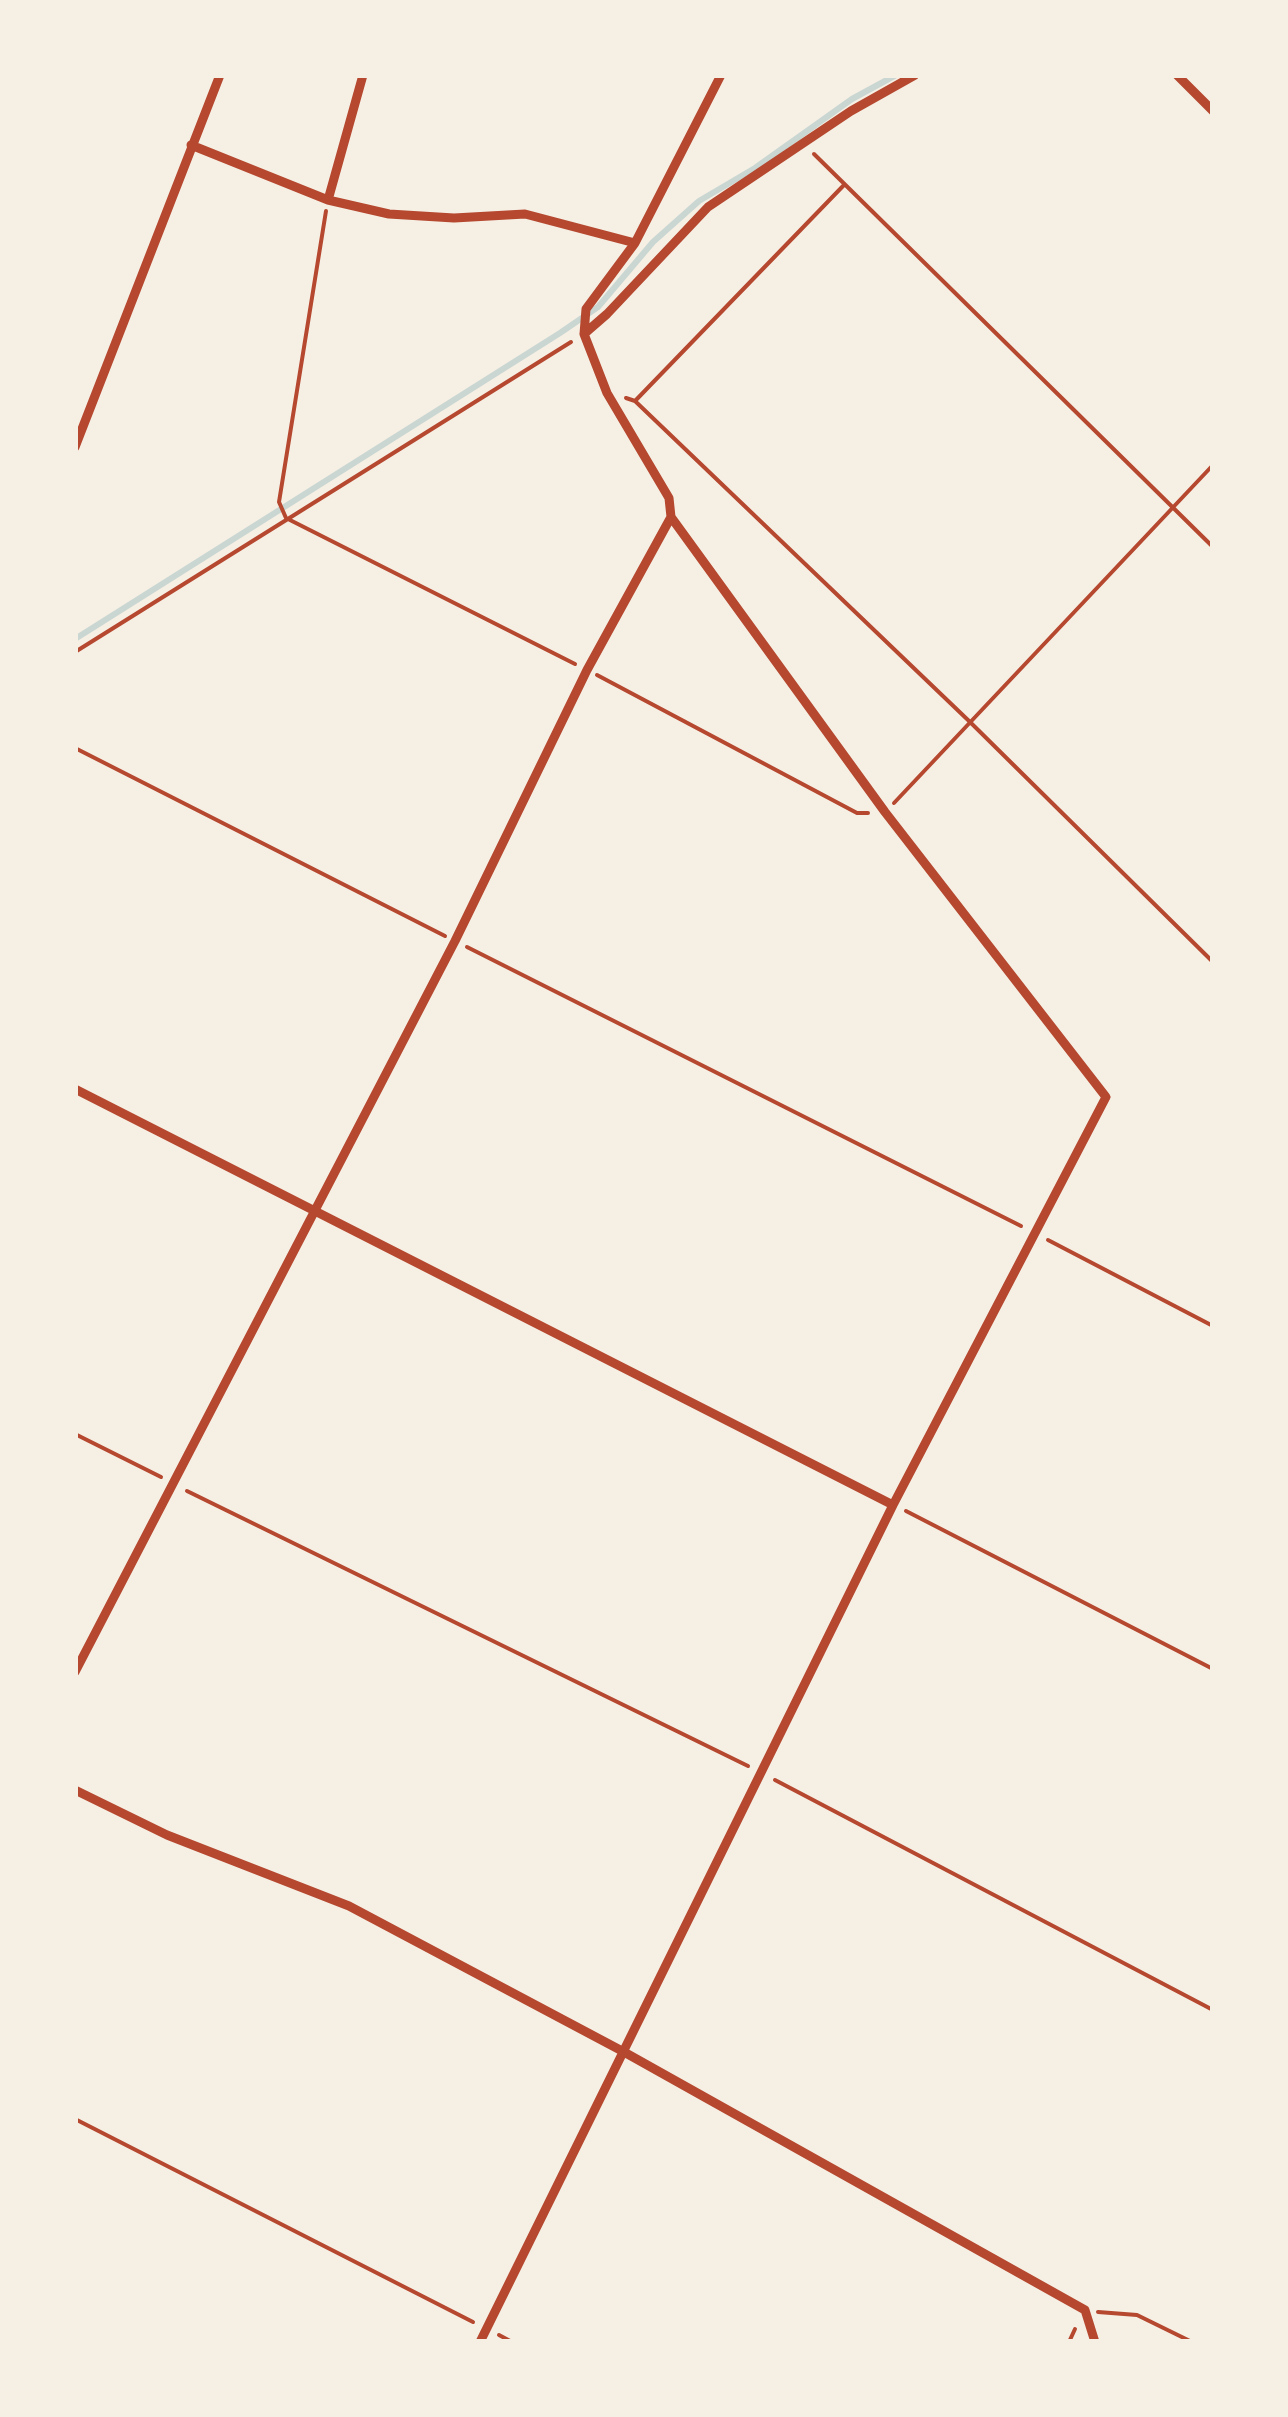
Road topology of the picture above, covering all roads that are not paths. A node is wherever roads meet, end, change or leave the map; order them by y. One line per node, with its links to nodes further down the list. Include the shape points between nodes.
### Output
1 (220, 75): 7 (street)
2 (363, 75): 8 (street)
3 (722, 75): 9 (street)
4 (915, 75): 10 (street, via 708,207)
5 (1176, 75): 6 (street)
6 (1213, 112)
7 (191, 145): 8 (street); 11 (street)
8 (328, 200): 9 (street, via 405,215 525,214)
9 (635, 242): 10 (street, via 586,309)
10 (584, 334): 12 (street, via 607,393 669,498)
11 (75, 447)
12 (671, 517): 14 (street); 15 (street, via 1106,1097)
13 (75, 1088): 14 (street)
14 (315, 1211): 15 (street); 16 (street)
15 (894, 1505): 18 (street)
16 (75, 1672)
17 (75, 1790): 18 (street, via 167,1835 349,1906)
18 (624, 2052): 19 (street); 20 (street, via 1085,2310)
19 (480, 2342)
20 (1095, 2342)

